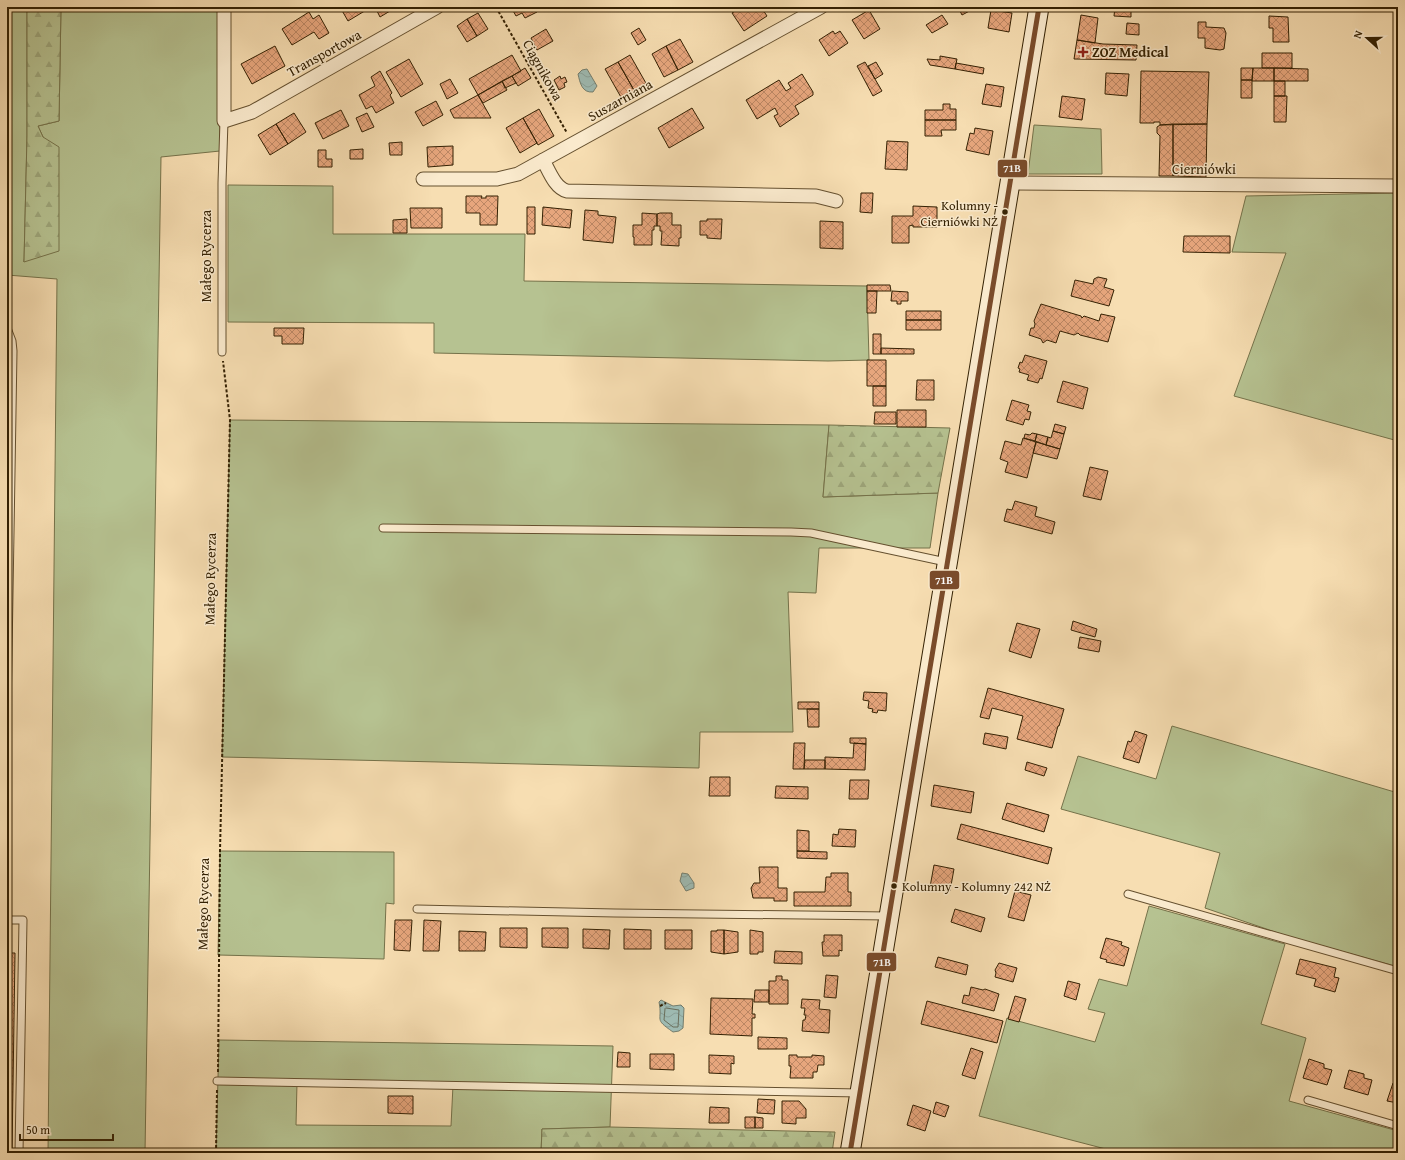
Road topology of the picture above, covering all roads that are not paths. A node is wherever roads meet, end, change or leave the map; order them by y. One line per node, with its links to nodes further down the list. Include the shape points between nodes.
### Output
1 (224, 7): 5 (street, Małego Rycerza)
2 (437, 7): 5 (street, Transportowa, via 252,112)
3 (821, 7): 6 (street, Suszarniana)
4 (1039, 7): 8 (street)
5 (224, 121): 12 (lane, Małego Rycerza)
6 (543, 160): 7 (street, Suszarniana, via 518,174 497,179); 10 (street, via 558,186 567,191 816,196)
7 (423, 179)
8 (1010, 183): 9 (street, Cierniówki); 16 (street)
9 (1398, 186)
10 (836, 201)
11 (7, 328): 13 (lane, via 13,351)
12 (222, 352)
13 (9, 498): 15 (lane)
14 (383, 528): 16 (lane, via 811,533)
15 (8, 549): 17 (lane)
16 (948, 562): 23 (street)
17 (8, 603): 18 (lane)
18 (8, 637): 19 (lane)
19 (7, 660): 20 (lane)
20 (7, 714)
21 (1128, 894): 25 (lane)
22 (417, 909): 23 (lane)
23 (890, 916): 27 (street)
24 (7, 920): 30 (lane, via 23,920)
25 (1398, 971)
26 (218, 1082): 27 (lane)
27 (860, 1093): 31 (street)
28 (1308, 1100): 29 (lane)
29 (1398, 1126)
30 (20, 1153)
31 (850, 1153)

